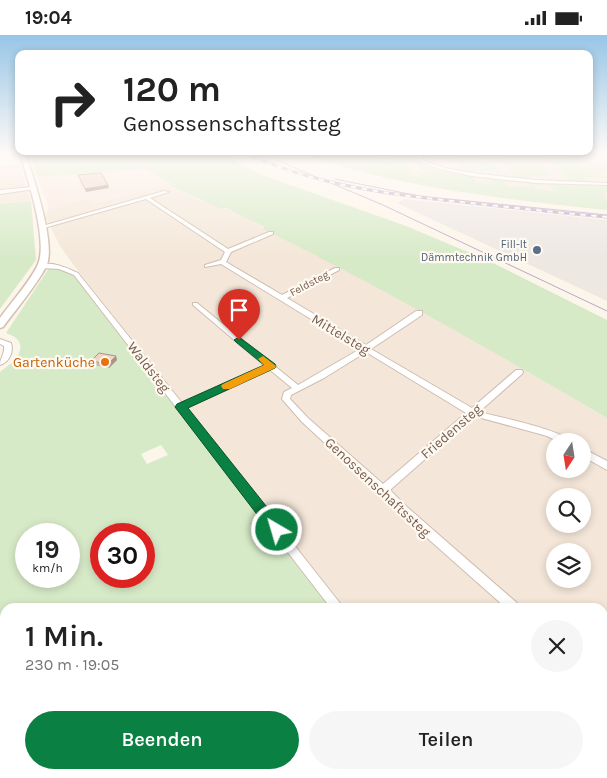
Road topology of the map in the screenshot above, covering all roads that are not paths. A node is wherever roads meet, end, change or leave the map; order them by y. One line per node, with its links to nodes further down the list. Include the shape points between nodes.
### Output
1 (33, 188): 6 (main road)
2 (27, 189): 3 (street)
3 (0, 192)
4 (166, 193): 5 (street)
5 (147, 198): 6 (street); 8 (street)
6 (42, 227): 10 (main road, via 46,253)
7 (270, 233): 8 (street)
8 (228, 251): 9 (street)
9 (224, 261): 11 (street); 13 (street, Mittelsteg)
10 (42, 266): 16 (main road); 23 (street, Waldsteg, via 60,267 76,274)
11 (207, 266)
12 (337, 269): 13 (street, Feldsteg)
13 (282, 298): 18 (street, Mittelsteg)
14 (195, 304): 20 (street)
15 (419, 313): 18 (street)
16 (0, 325)
17 (0, 341): 19 (street, via 9,349)
18 (366, 349): 22 (street); 24 (street, Mittelsteg)
19 (0, 363)
20 (271, 366): 22 (street); 23 (street)
21 (519, 372): 24 (street, Friedensteg)
22 (298, 389): 28 (street, Genossenschaftssteg, via 286,397 292,407)
23 (181, 407): 29 (street, Waldsteg)
24 (473, 413): 25 (street, Mittelsteg); 28 (street, Friedensteg)
25 (546, 433)
26 (591, 456): 27 (street)
27 (607, 466)
28 (383, 490): 30 (street, Genossenschaftssteg)
29 (334, 603)
30 (508, 603)

